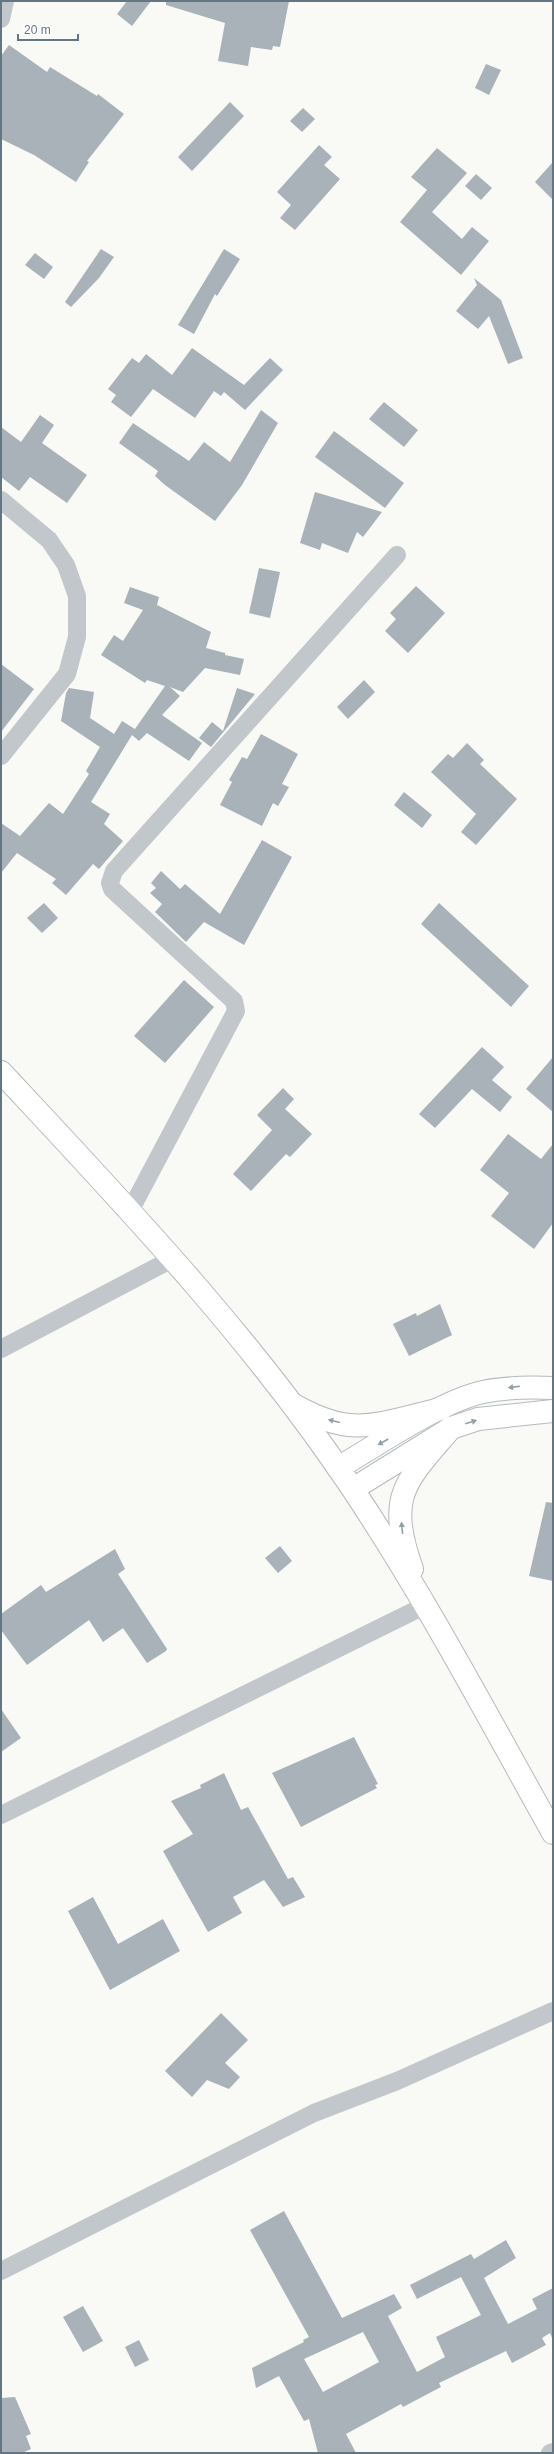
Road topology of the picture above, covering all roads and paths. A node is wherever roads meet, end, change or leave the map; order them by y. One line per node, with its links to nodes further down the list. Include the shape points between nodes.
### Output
1 (4, 1): 2 (street)
2 (1, 19)
3 (1, 500): 5 (street, via 49,540 66,565 77,596 77,637 68,674)
4 (397, 555): 7 (street, via 110,878 112,889 234,1001 236,1011)
5 (1, 756)
6 (1, 1072): 7 (main road)
7 (130, 1211): 8 (main road)
8 (174, 1258): 9 (street); 11 (main road)
9 (1, 1349)
10 (553, 1388): 12 (main road, one-way to 12, via 518,1386 482,1392)
11 (291, 1404): 12 (main road, one-way to 11, via 378,1422 349,1425 306,1412); 15 (main road)
12 (441, 1409): 15 (main road, one-way to 15)
13 (553, 1411): 14 (main road, one-way to 13, via 478,1419)
14 (451, 1428): 16 (main road); 17 (main road, one-way to 14, via 404,1545 399,1504 413,1473)
15 (338, 1468): 16 (main road)
16 (352, 1489): 17 (main road)
17 (426, 1606): 18 (street); 19 (main road)
18 (1, 1814)
19 (553, 1832)
20 (553, 2011): 21 (street, via 396,2081 314,2113)
21 (1, 2271)

